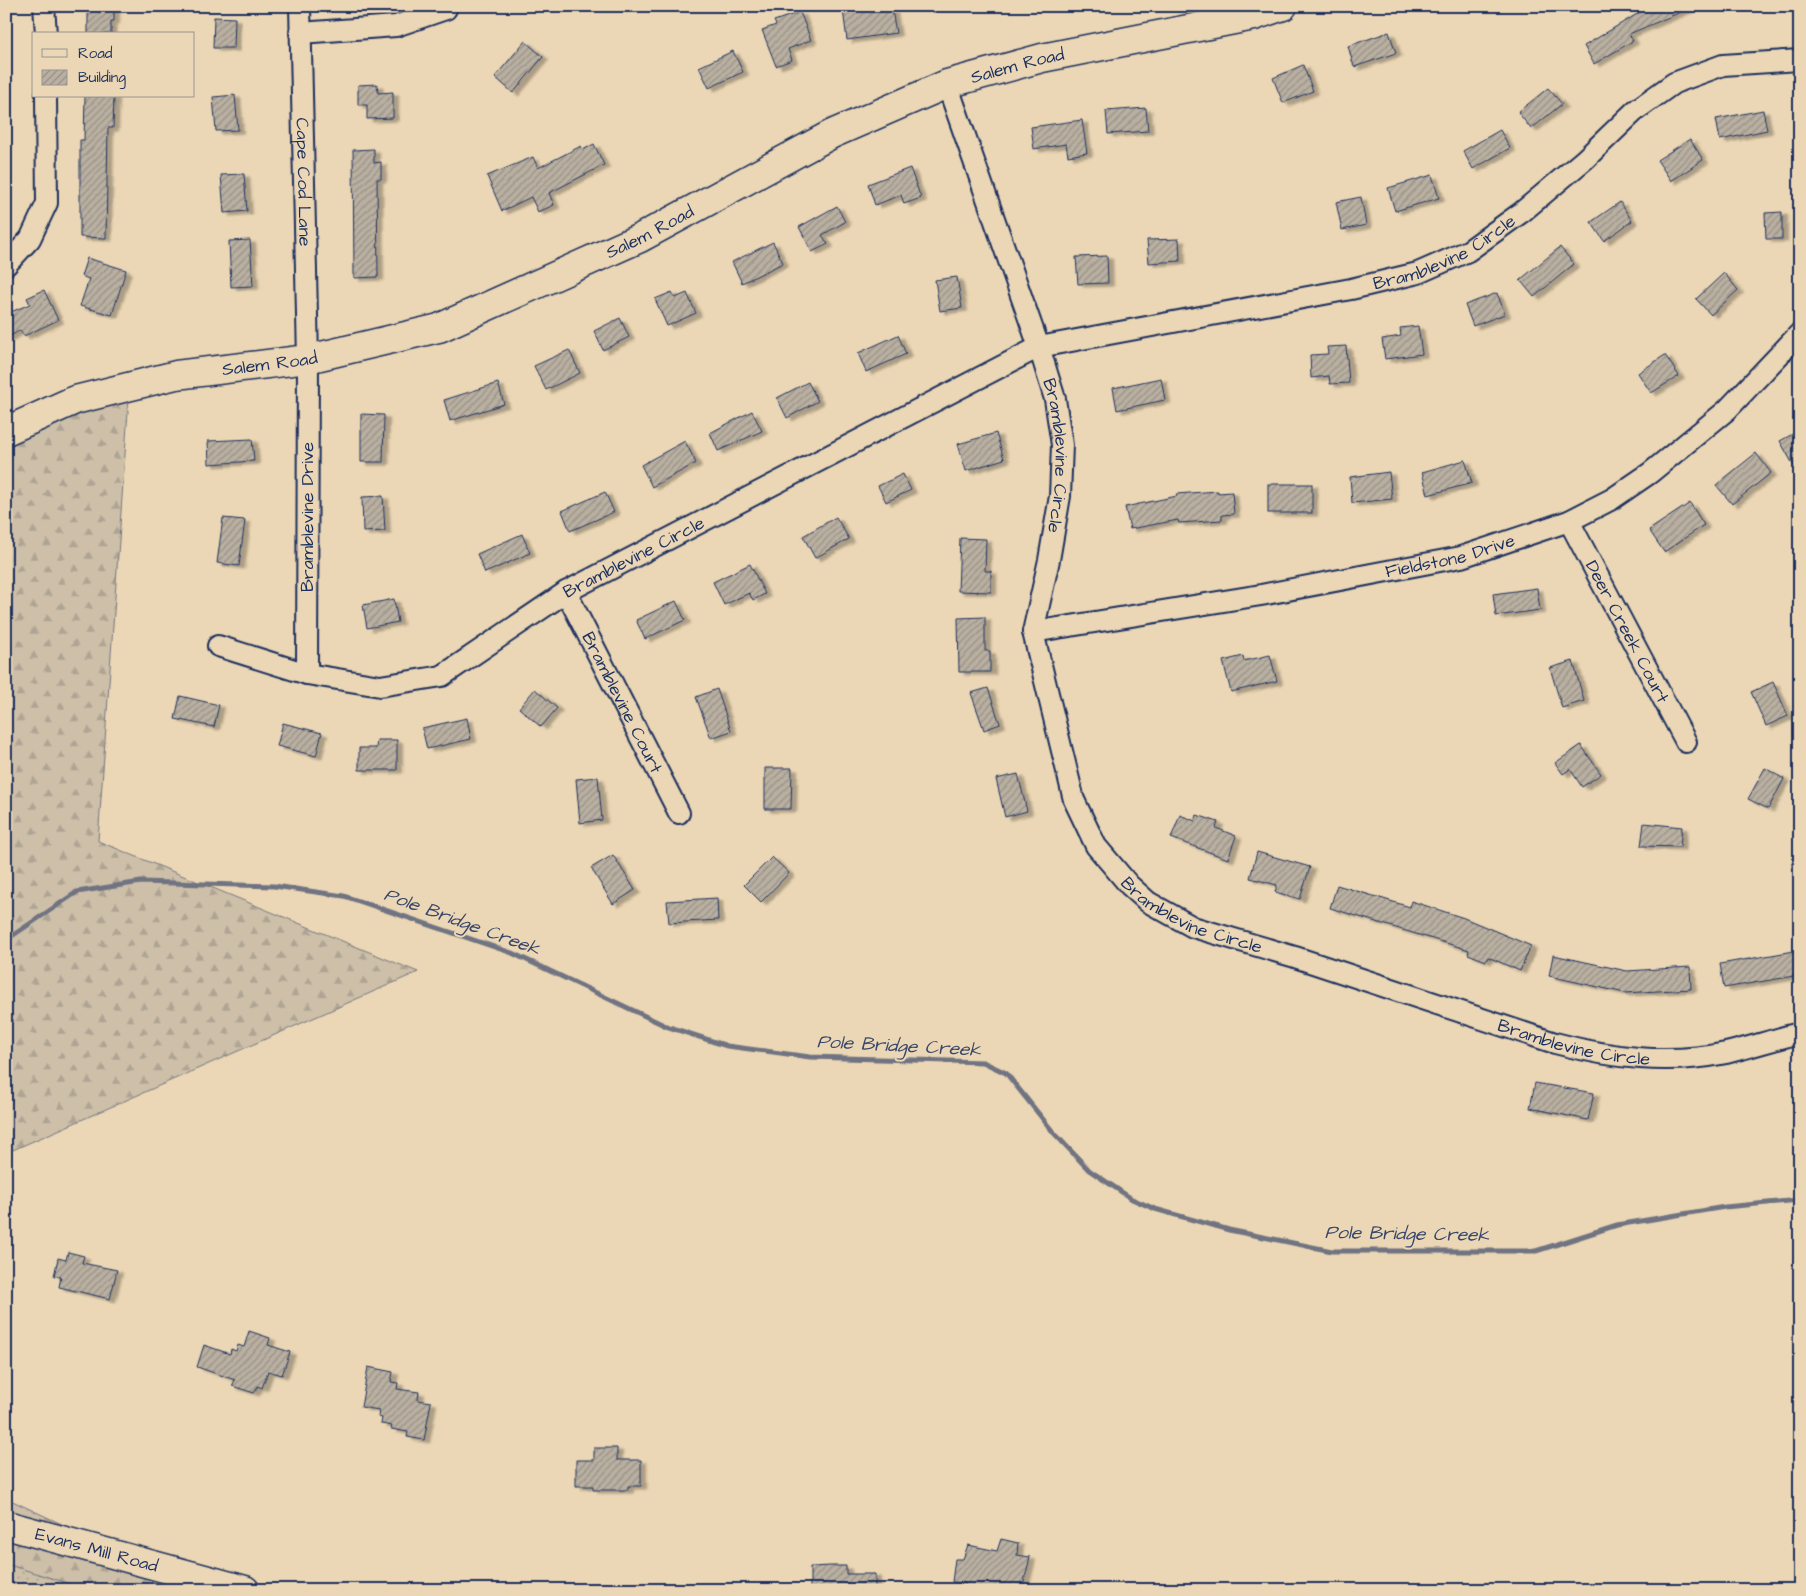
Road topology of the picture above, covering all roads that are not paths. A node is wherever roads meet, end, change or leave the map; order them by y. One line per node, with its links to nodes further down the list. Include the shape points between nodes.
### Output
1 (44, 6): 5 (street)
2 (300, 6): 6 (street, Cape Cod Lane)
3 (1283, 6): 8 (street, Salem Road, via 1254,16 1042,58)
4 (446, 9): 6 (street, via 396,26)
5 (46, 32)
6 (300, 33): 13 (street, Cape Cod Lane)
7 (1800, 60): 12 (street, Bramblevine Circle, via 1723,65 1674,83 1636,110 1585,159 1522,212 1468,251 1418,273 1351,289)
8 (948, 84): 12 (street, Bramblevine Circle); 13 (street, Salem Road, via 832,134 640,238 439,328)
9 (46, 98): 10 (street, via 46,203 30,239)
10 (6, 265)
11 (1800, 333): 15 (street, Fieldstone Drive, via 1728,410 1650,473)
12 (1040, 347): 16 (street, Bramblevine Circle); 17 (street, Bramblevine Circle, via 1055,400 1062,445 1060,496 1050,560)
13 (308, 359): 14 (street, Salem Road, via 176,375 75,400); 19 (street, Bramblevine Drive)
14 (6, 431)
15 (1569, 521): 17 (street, Fieldstone Drive, via 1462,557 1260,595); 20 (street, Deer Creek Court)
16 (566, 592): 19 (street, Bramblevine Circle, via 442,676 380,686); 21 (street, Bramblevine Court)
17 (1033, 632): 22 (street, Bramblevine Circle, via 1074,800 1084,824 1096,846 1129,885 1170,916 1193,927 1596,1054 1647,1059 1699,1057)
18 (218, 646): 19 (street, Bramblevine Circle)
19 (306, 674)
20 (1686, 742)
21 (679, 813)
22 (1800, 1033)
23 (6, 1525): 24 (street, Evans Mill Road)
24 (246, 1590)

